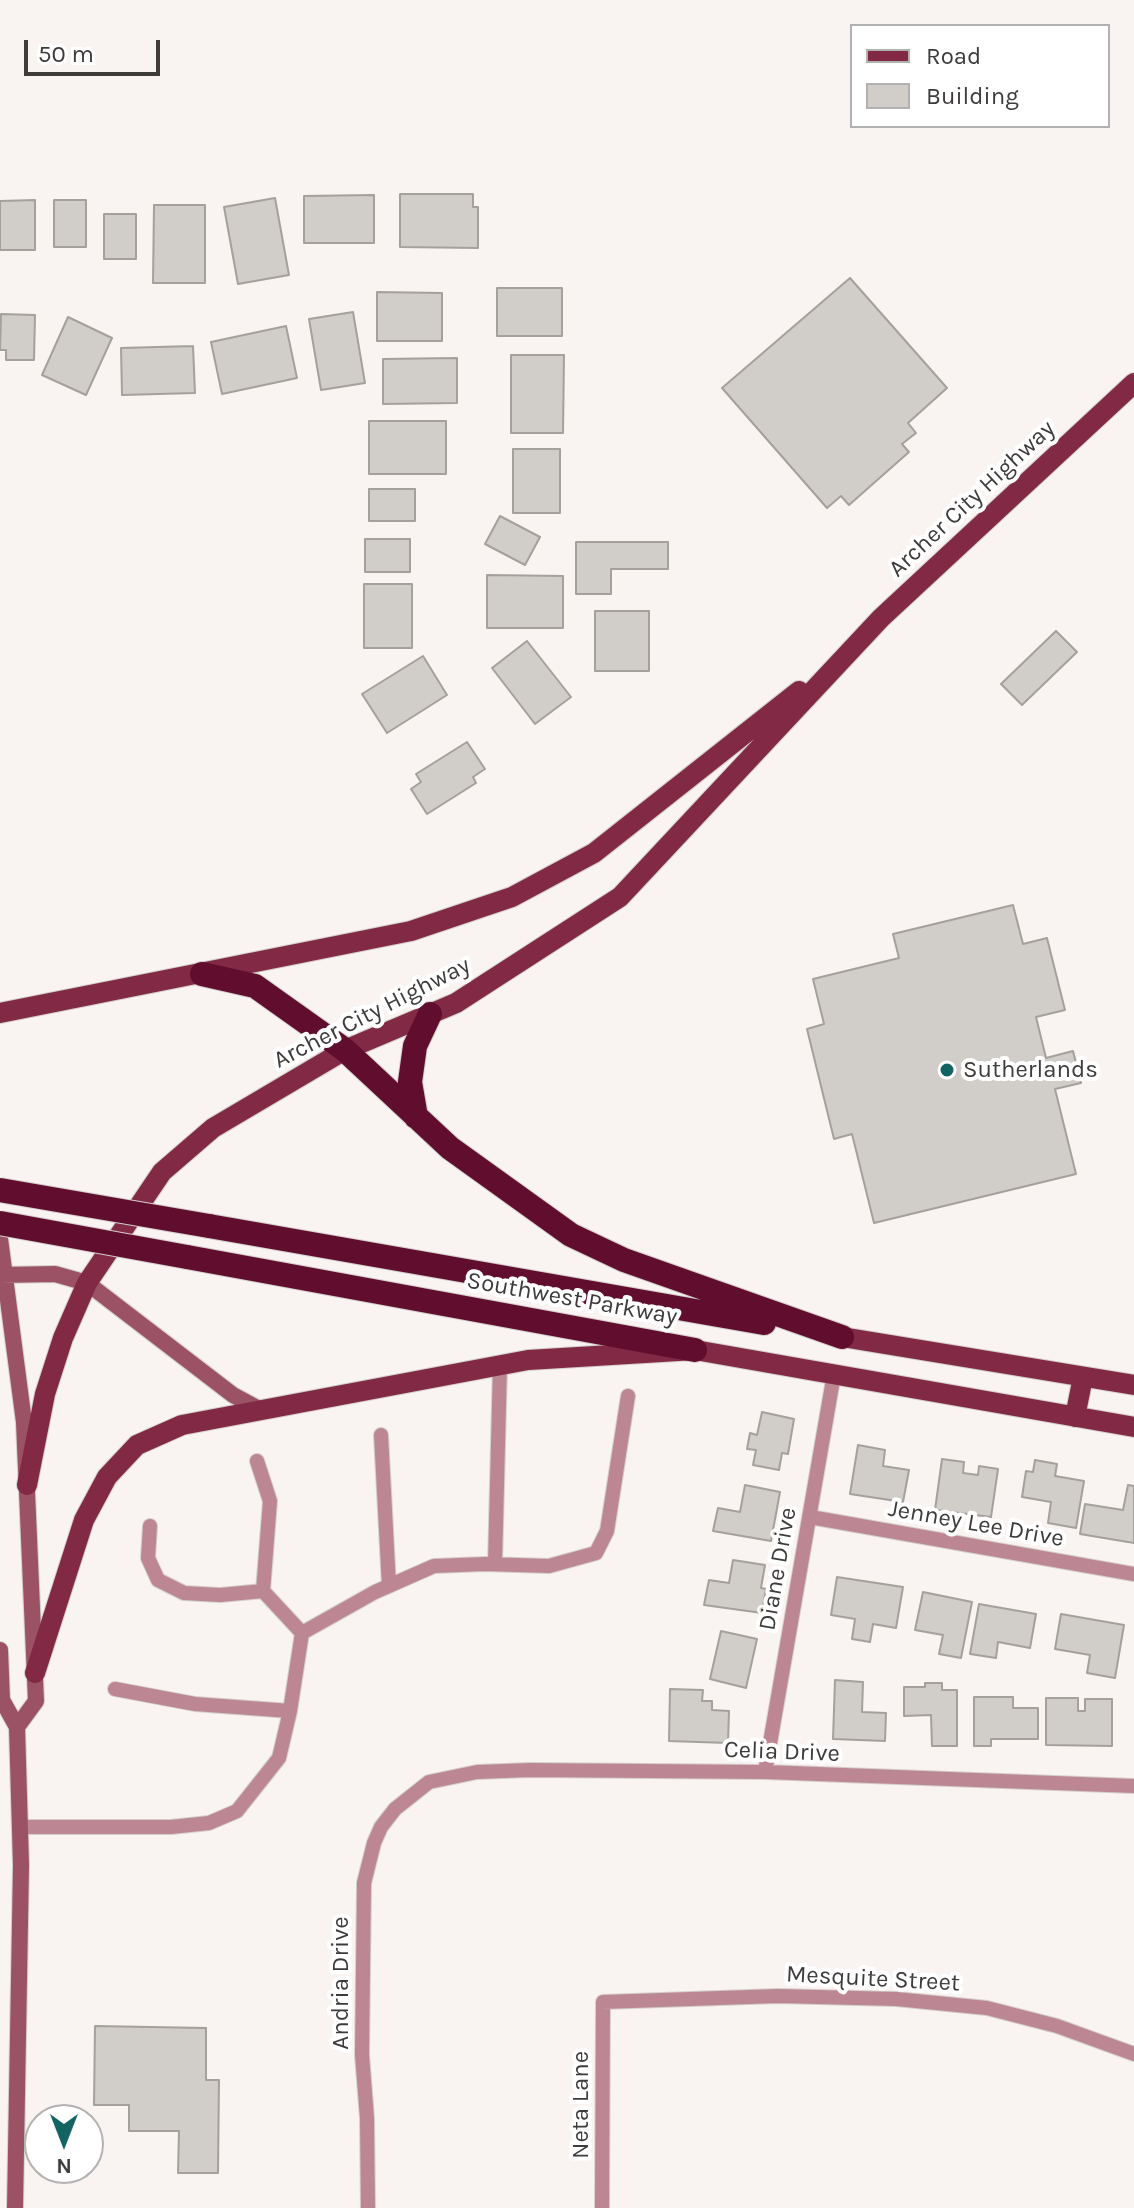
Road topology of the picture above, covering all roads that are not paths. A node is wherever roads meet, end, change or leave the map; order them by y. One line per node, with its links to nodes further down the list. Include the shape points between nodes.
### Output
1 (1134, 383): 2 (main road, Archer City Highway)
2 (847, 655): 3 (main road, Archer City Highway, via 594,853 512,897 411,931); 5 (main road, Archer City Highway, via 620,897)
3 (202, 974): 4 (main road, Archer City Highway); 6 (highway, via 255,986)
4 (0, 1013)
5 (430, 1014): 6 (main road, Archer City Highway); 7 (highway, via 415,1046 410,1082)
6 (345, 1050): 7 (highway); 12 (main road, Archer City Highway, via 213,1128 162,1172)
7 (416, 1117): 13 (highway, via 450,1148 571,1235 637,1265)
8 (0, 1190): 13 (highway, Southwest Parkway, bridge)
9 (0, 1223): 14 (highway, Southwest Parkway, bridge)
10 (0, 1239): 11 (main road)
11 (3, 1275): 12 (main road, via 55,1274); 25 (main road, via 24,1422)
12 (87, 1283): 20 (main road, via 233,1395); 25 (main road, Archer City Highway, via 45,1394)
13 (842, 1337): 17 (main road, Southwest Parkway)
14 (695, 1350): 15 (main road); 16 (main road, Southwest Parkway)
15 (500, 1365): 20 (main road); 28 (street)
16 (834, 1374): 21 (main road, Southwest Parkway); 26 (street, Diane Drive)
17 (1083, 1377): 18 (main road, Southwest Parkway); 21 (main road)
18 (1134, 1385)
19 (628, 1396): 28 (street, via 607,1531 596,1553 549,1566)
20 (259, 1409): 34 (main road, via 182,1425 137,1445 107,1477 84,1520)
21 (1075, 1417): 22 (main road, Southwest Parkway)
22 (1134, 1427)
23 (381, 1435): 30 (street)
24 (257, 1461): 31 (street, via 270,1501)
25 (27, 1485): 34 (main road)
26 (810, 1517): 29 (street, Jenney Lee Drive); 38 (street, Diane Drive)
27 (150, 1526): 31 (street, via 148,1558 158,1580 184,1593)
28 (495, 1564): 30 (street, via 434,1566)
29 (1134, 1574)
30 (389, 1586): 32 (street)
31 (263, 1591): 32 (street)
32 (302, 1633): 36 (street)
33 (0, 1650): 37 (main road, via 2,1700)
34 (35, 1673): 37 (main road, via 36,1701)
35 (115, 1689): 36 (street, via 195,1704)
36 (290, 1711): 41 (street, via 279,1758 237,1811 209,1823 171,1827)
37 (17, 1727): 41 (main road)
38 (765, 1772): 39 (street, Celia Drive, via 517,1770); 40 (street, Celia Drive)
39 (429, 1782): 45 (street, Andria Drive, via 381,1827 364,1883 362,2055)
40 (1134, 1786)
41 (20, 1827): 44 (main road)
42 (603, 2002): 43 (street, Mesquite Street, via 778,1996 896,1999 987,2008); 46 (street, Neta Lane)
43 (1134, 2054)
44 (15, 2208)
45 (368, 2208)
46 (602, 2208)

